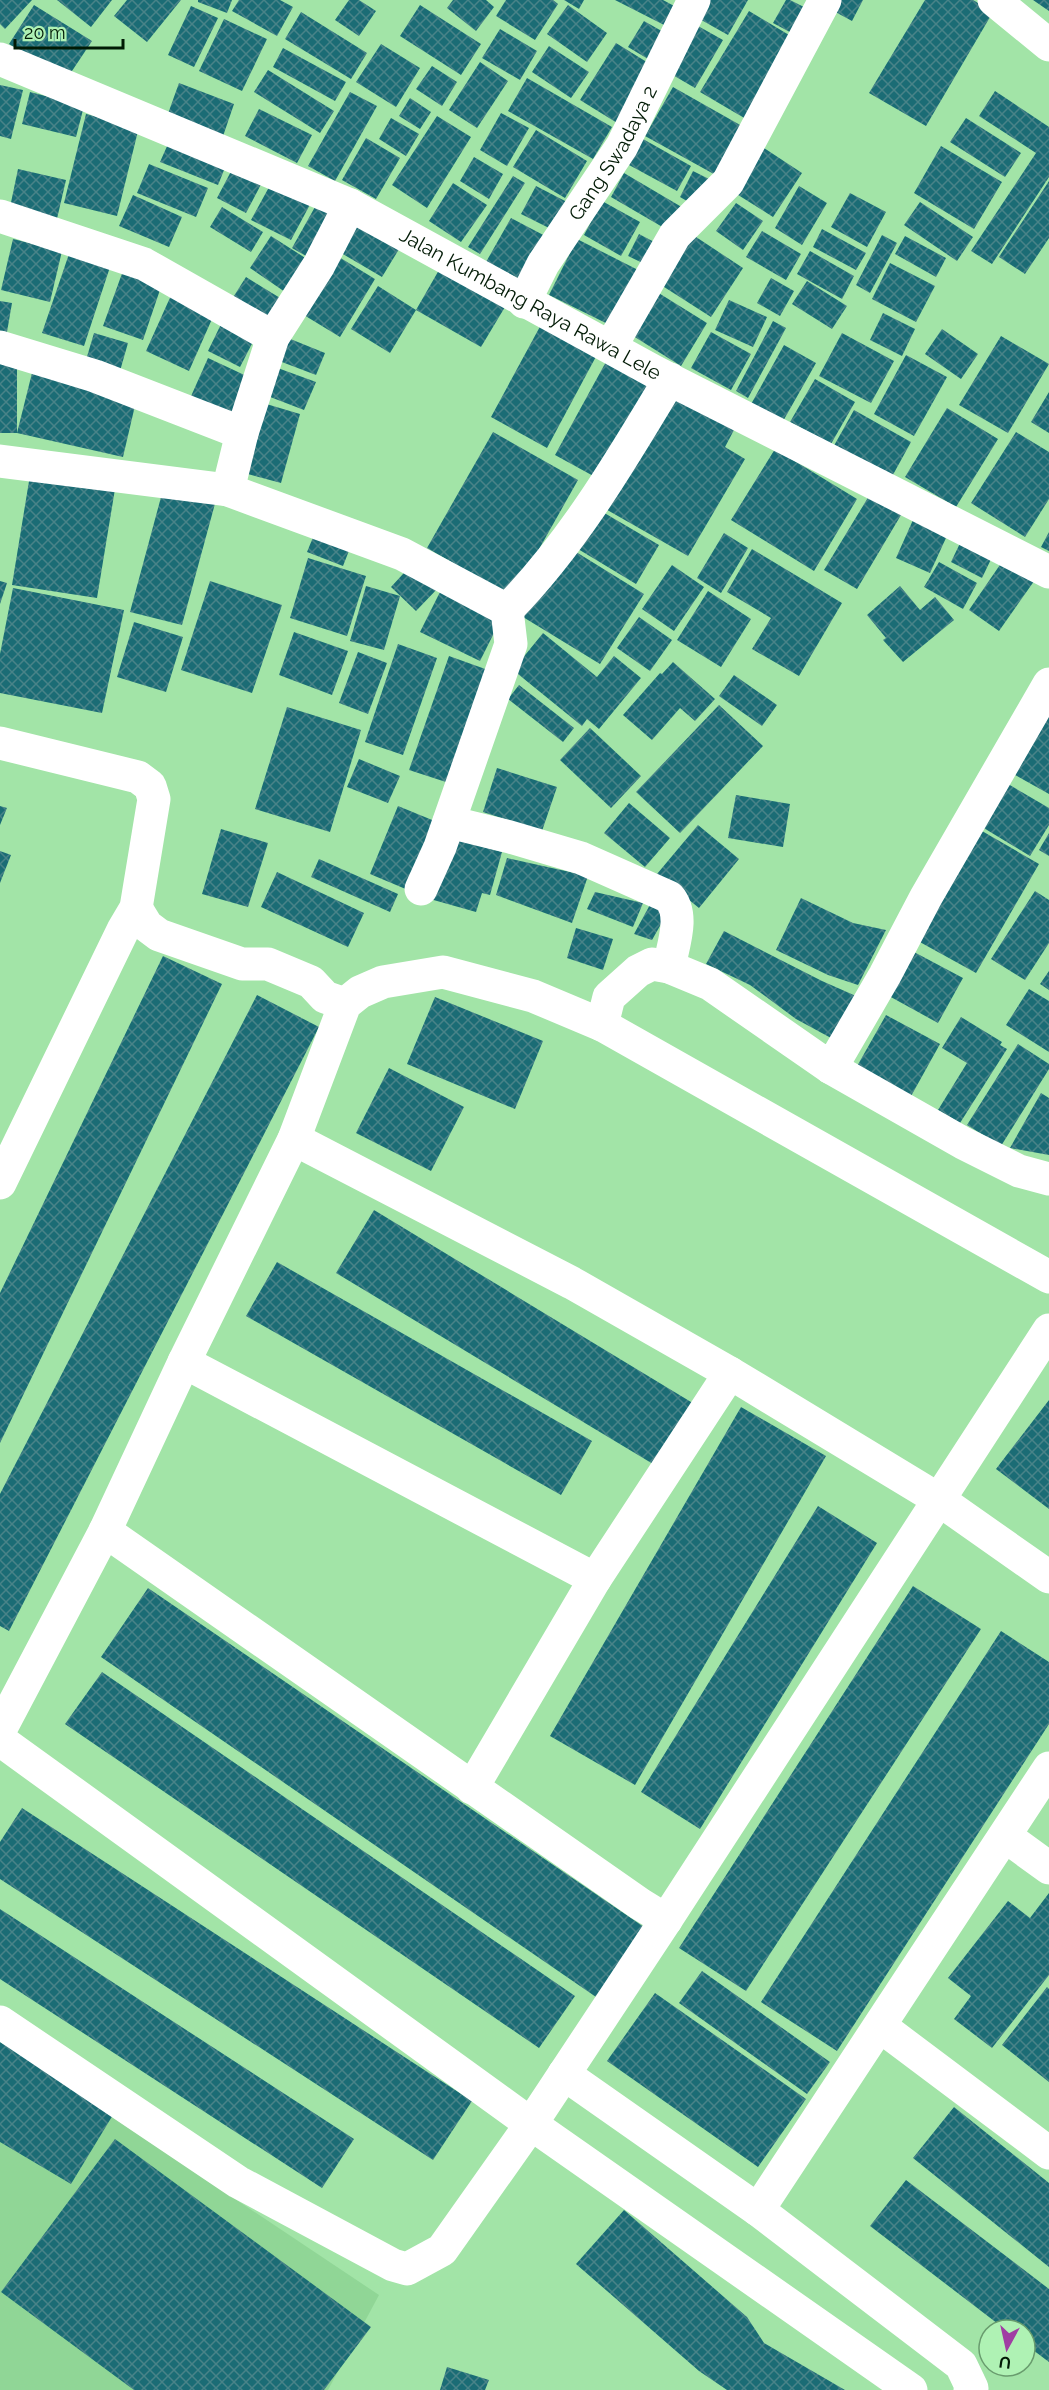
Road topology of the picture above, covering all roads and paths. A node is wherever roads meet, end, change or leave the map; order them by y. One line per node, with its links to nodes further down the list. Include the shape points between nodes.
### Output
1 (694, 0): 8 (street, Gang Swadaya 2, via 622,146 543,264)
2 (825, 0): 10 (street, via 728,182 675,235)
3 (1005, 3): 4 (street)
4 (1049, 45)
5 (0, 59): 6 (street, Jalan Kumbang Raya Rawa Lele)
6 (350, 205): 8 (street, Jalan Kumbang Raya Rawa Lele); 9 (street, via 319,265)
7 (0, 216): 9 (street, via 144,264)
8 (524, 302): 10 (street, Jalan Kumbang Raya Rawa Lele)
9 (273, 337): 13 (street)
10 (611, 346): 12 (street, Jalan Kumbang Raya Rawa Lele)
11 (0, 347): 13 (street, via 96,376)
12 (670, 379): 16 (street, Jalan Kumbang Raya Rawa Lele); 17 (street, via 621,460 529,587)
13 (242, 433): 15 (street)
14 (0, 461): 15 (street)
15 (228, 490): 17 (street, via 402,554)
16 (1049, 572)
17 (507, 610): 20 (street, via 511,644)
18 (1049, 684): 26 (street)
19 (0, 743): 22 (street, via 138,777 150,786 154,808)
20 (449, 822): 21 (street); 23 (street, via 581,858 669,897 676,904 677,921)
21 (421, 889)
22 (136, 908): 24 (street, via 147,926 159,935 242,964 268,964 311,982); 29 (street)
23 (669, 966): 25 (street, via 652,964 638,971 609,997); 26 (street, via 710,984)
24 (335, 1000): 25 (street, via 383,982 443,972 533,996); 27 (street)
25 (602, 1025): 30 (street)
26 (831, 1068): 28 (street, via 981,1152 1019,1171)
27 (294, 1139): 32 (street); 33 (street, via 572,1283)
28 (1049, 1179)
29 (0, 1183)
30 (1049, 1277)
31 (1049, 1330): 34 (street)
32 (184, 1362): 35 (street); 37 (street)
33 (730, 1372): 34 (street); 37 (street)
34 (938, 1499): 36 (street); 44 (street)
35 (105, 1531): 38 (street); 41 (street)
36 (1049, 1577)
37 (595, 1579): 41 (street)
38 (0, 1730)
39 (0, 1740): 48 (street)
40 (1049, 1768): 42 (street)
41 (472, 1788): 44 (street)
42 (1005, 1836): 43 (street); 46 (street)
43 (1049, 1868)
44 (666, 1920): 47 (street)
45 (0, 2022): 48 (street, via 238,2182 407,2269 442,2250)
46 (880, 2026): 49 (street); 50 (street)
47 (564, 2074): 48 (street); 50 (street)
48 (531, 2124): 51 (street)
49 (1049, 2153)
50 (758, 2210): 52 (street, via 961,2365)
51 (911, 2390)
52 (970, 2390)

